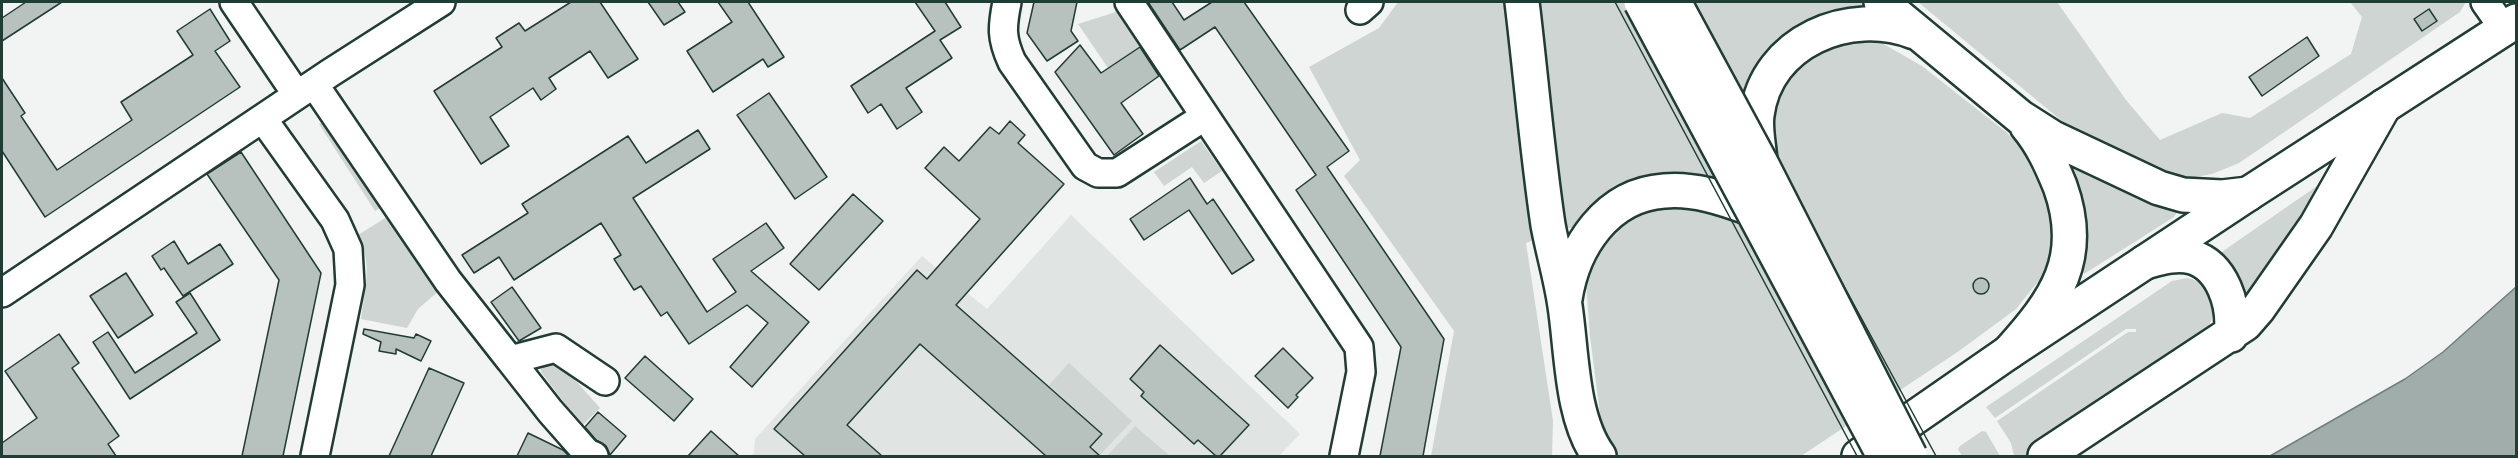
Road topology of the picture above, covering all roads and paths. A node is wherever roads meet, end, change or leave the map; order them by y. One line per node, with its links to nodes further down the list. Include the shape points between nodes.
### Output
1 (234, 2): 12 (street)
2 (441, 2): 12 (street)
3 (1007, 2): 14 (street, via 1002,23 1004,43 1012,62 1084,166 1098,173 1117,173)
4 (1129, 2): 14 (street)
5 (1522, 2): 22 (main road, via 1548,225)
6 (1641, 2): 19 (main road, bridge)
7 (1674, 2): 17 (main road, bridge)
8 (1881, 2): 11 (main road)
9 (2485, 2): 10 (street)
10 (2510, 25): 13 (main road)
11 (1925, 36): 15 (main road); 17 (main road, via 1880,23 1843,26 1804,42 1786,56 1763,93 1757,115)
12 (306, 89): 16 (street); 25 (street)
13 (2384, 106): 18 (main road); 23 (main road, via 2316,226 2258,309)
14 (1204, 117): 30 (street, via 1359,347 1361,372)
15 (2020, 117): 18 (main road, via 2062,143 2159,188 2202,197); 24 (main road, via 2039,141 2056,177 2065,201 2070,244 2066,268 2055,294 2038,321)
16 (263, 119): 21 (street); 28 (street, via 335,220 348,249 350,285)
17 (1760, 161): 35 (main road, bridge)
18 (2248, 194): 20 (main road)
19 (1750, 208): 22 (main road, via 1704,195 1664,191 1625,202 1595,226 1576,259); 34 (main road, bridge)
20 (2145, 262): 23 (main road, via 2174,255 2204,262 2223,283 2231,312); 24 (main road)
21 (2, 293)
22 (1564, 304): 27 (main road)
23 (2231, 335): 36 (main road)
24 (2010, 352): 33 (main road)
25 (510, 360): 26 (street, via 556,348); 29 (street, via 550,411)
26 (605, 381)
27 (1575, 388): 31 (main road); 32 (main road, via 1583,420)
28 (315, 456)
29 (594, 456)
30 (1344, 456)
31 (1573, 456)
32 (1599, 456)
33 (1859, 456)
34 (1884, 456)
35 (1910, 456)
36 (2045, 456)

